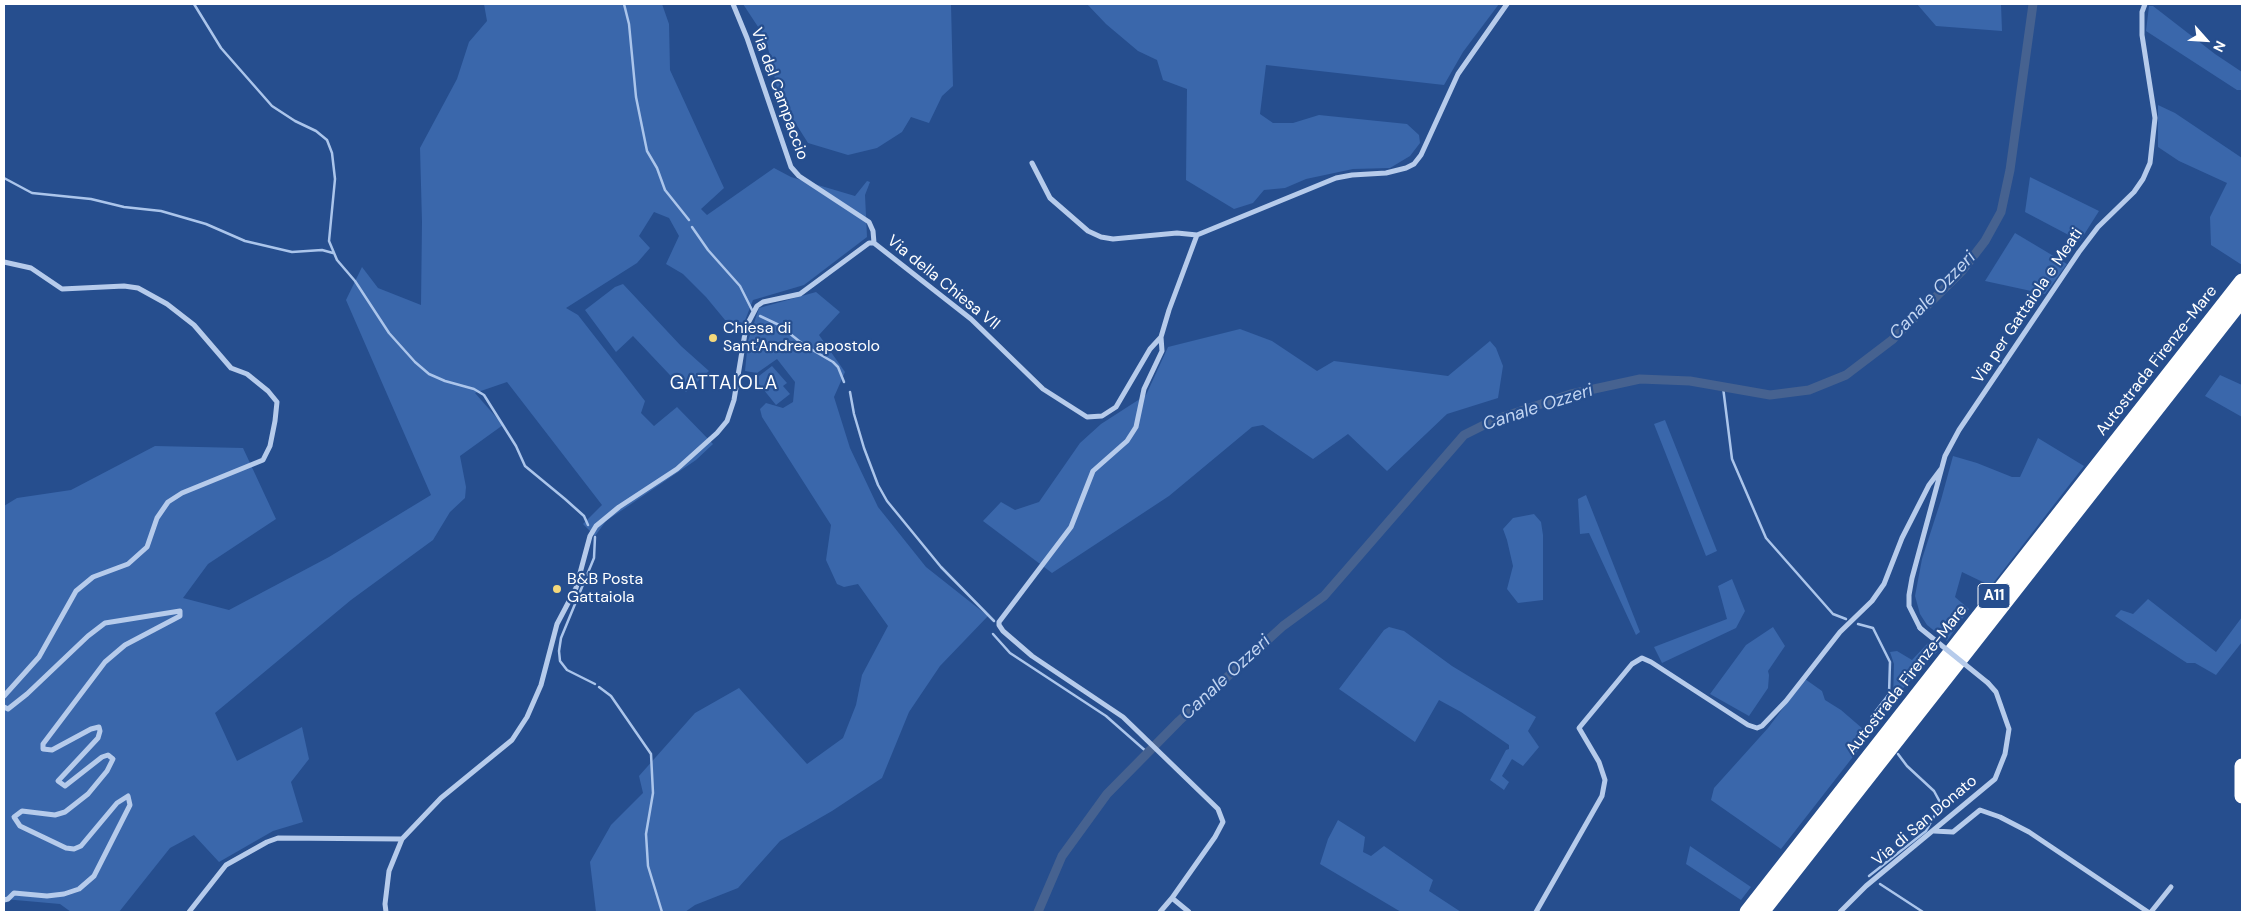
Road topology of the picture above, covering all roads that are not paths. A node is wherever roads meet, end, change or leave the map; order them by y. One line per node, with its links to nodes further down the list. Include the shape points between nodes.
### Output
1 (733, 4): 6 (street, Via del Campaccio, via 791,167 805,181 869,222)
2 (1507, 4): 5 (street, via 1458,74 1414,164 1386,173 1336,178)
3 (2145, 4): 11 (street, Via per Gattaiola e Meati, via 2142,35 2155,118 2150,163 2143,179 2079,252 1959,430)
4 (1032, 163): 5 (street, via 1050,198 1088,231 1101,237)
5 (1197, 235): 10 (street)
6 (874, 243): 10 (street, Via della Chiesa VII, via 971,318 1043,389 1087,417 1102,416 1116,407 1150,349); 18 (street, Via della Chiesa VII, via 869,243 800,294 757,306 746,327 734,400 727,420 677,469 612,511 596,526 590,536 576,588 557,624 541,685 527,717 512,740 441,798)
7 (4, 262): 13 (street, via 31,268 62,289 138,288 167,304 194,325 231,368 247,374 277,402 270,446 262,460 182,493 168,502 157,518 147,547 128,564 93,577 76,590 39,657)
8 (2242, 281): 27 (highway, Autostrada Firenze-Mare / A11)
9 (2242, 300): 28 (highway, Autostrada Firenze-Mare / A11)
10 (1161, 337): 20 (street, via 1162,351 1144,389 1136,427 1127,441 1093,471 1071,527 1006,611 999,625 1032,656 1123,717 1218,808 1223,822)
11 (1941, 469): 12 (street, Via per Gattaiola e Meati, bridge, via 1912,578 1909,606 1920,628); 26 (street, via 1929,485 1902,538 1884,584 1762,726 1748,725 1651,662 1642,658 1632,664 1579,728 1599,762 1605,780 1602,796)
12 (1988, 683): 17 (street, Via di San Donato, via 1996,692 2008,729 2005,754 1995,779)
13 (4, 696)
14 (4, 707): 21 (street, via 8,709 27,694 105,623 180,611 180,616 125,645 105,662 43,744 43,749 52,750 98,727 98,738 58,781 65,786 108,755 113,759 107,771 88,794 65,812 55,815 22,811 14,818 20,826 74,849 81,846 117,803 128,796 130,805 94,876 79,889 64,894 14,893)
15 (2242, 766): 16 (highway)
16 (2242, 796)
17 (1934, 830): 29 (street, Via di San Donato, via 1866,886); 30 (street, via 1953,832 1980,810 2000,817 2029,832)
18 (402, 838): 22 (street, via 278,838 226,865); 23 (street, Via della Chiesa VII, via 388,872)
19 (2171, 887): 30 (street)
20 (1172, 898): 24 (street); 25 (street)
21 (4, 900)
22 (189, 912)
23 (386, 912)
24 (1160, 912)
25 (1189, 912)
26 (1536, 912)
27 (1747, 912)
28 (1762, 912)
29 (1840, 912)
30 (2150, 912)

